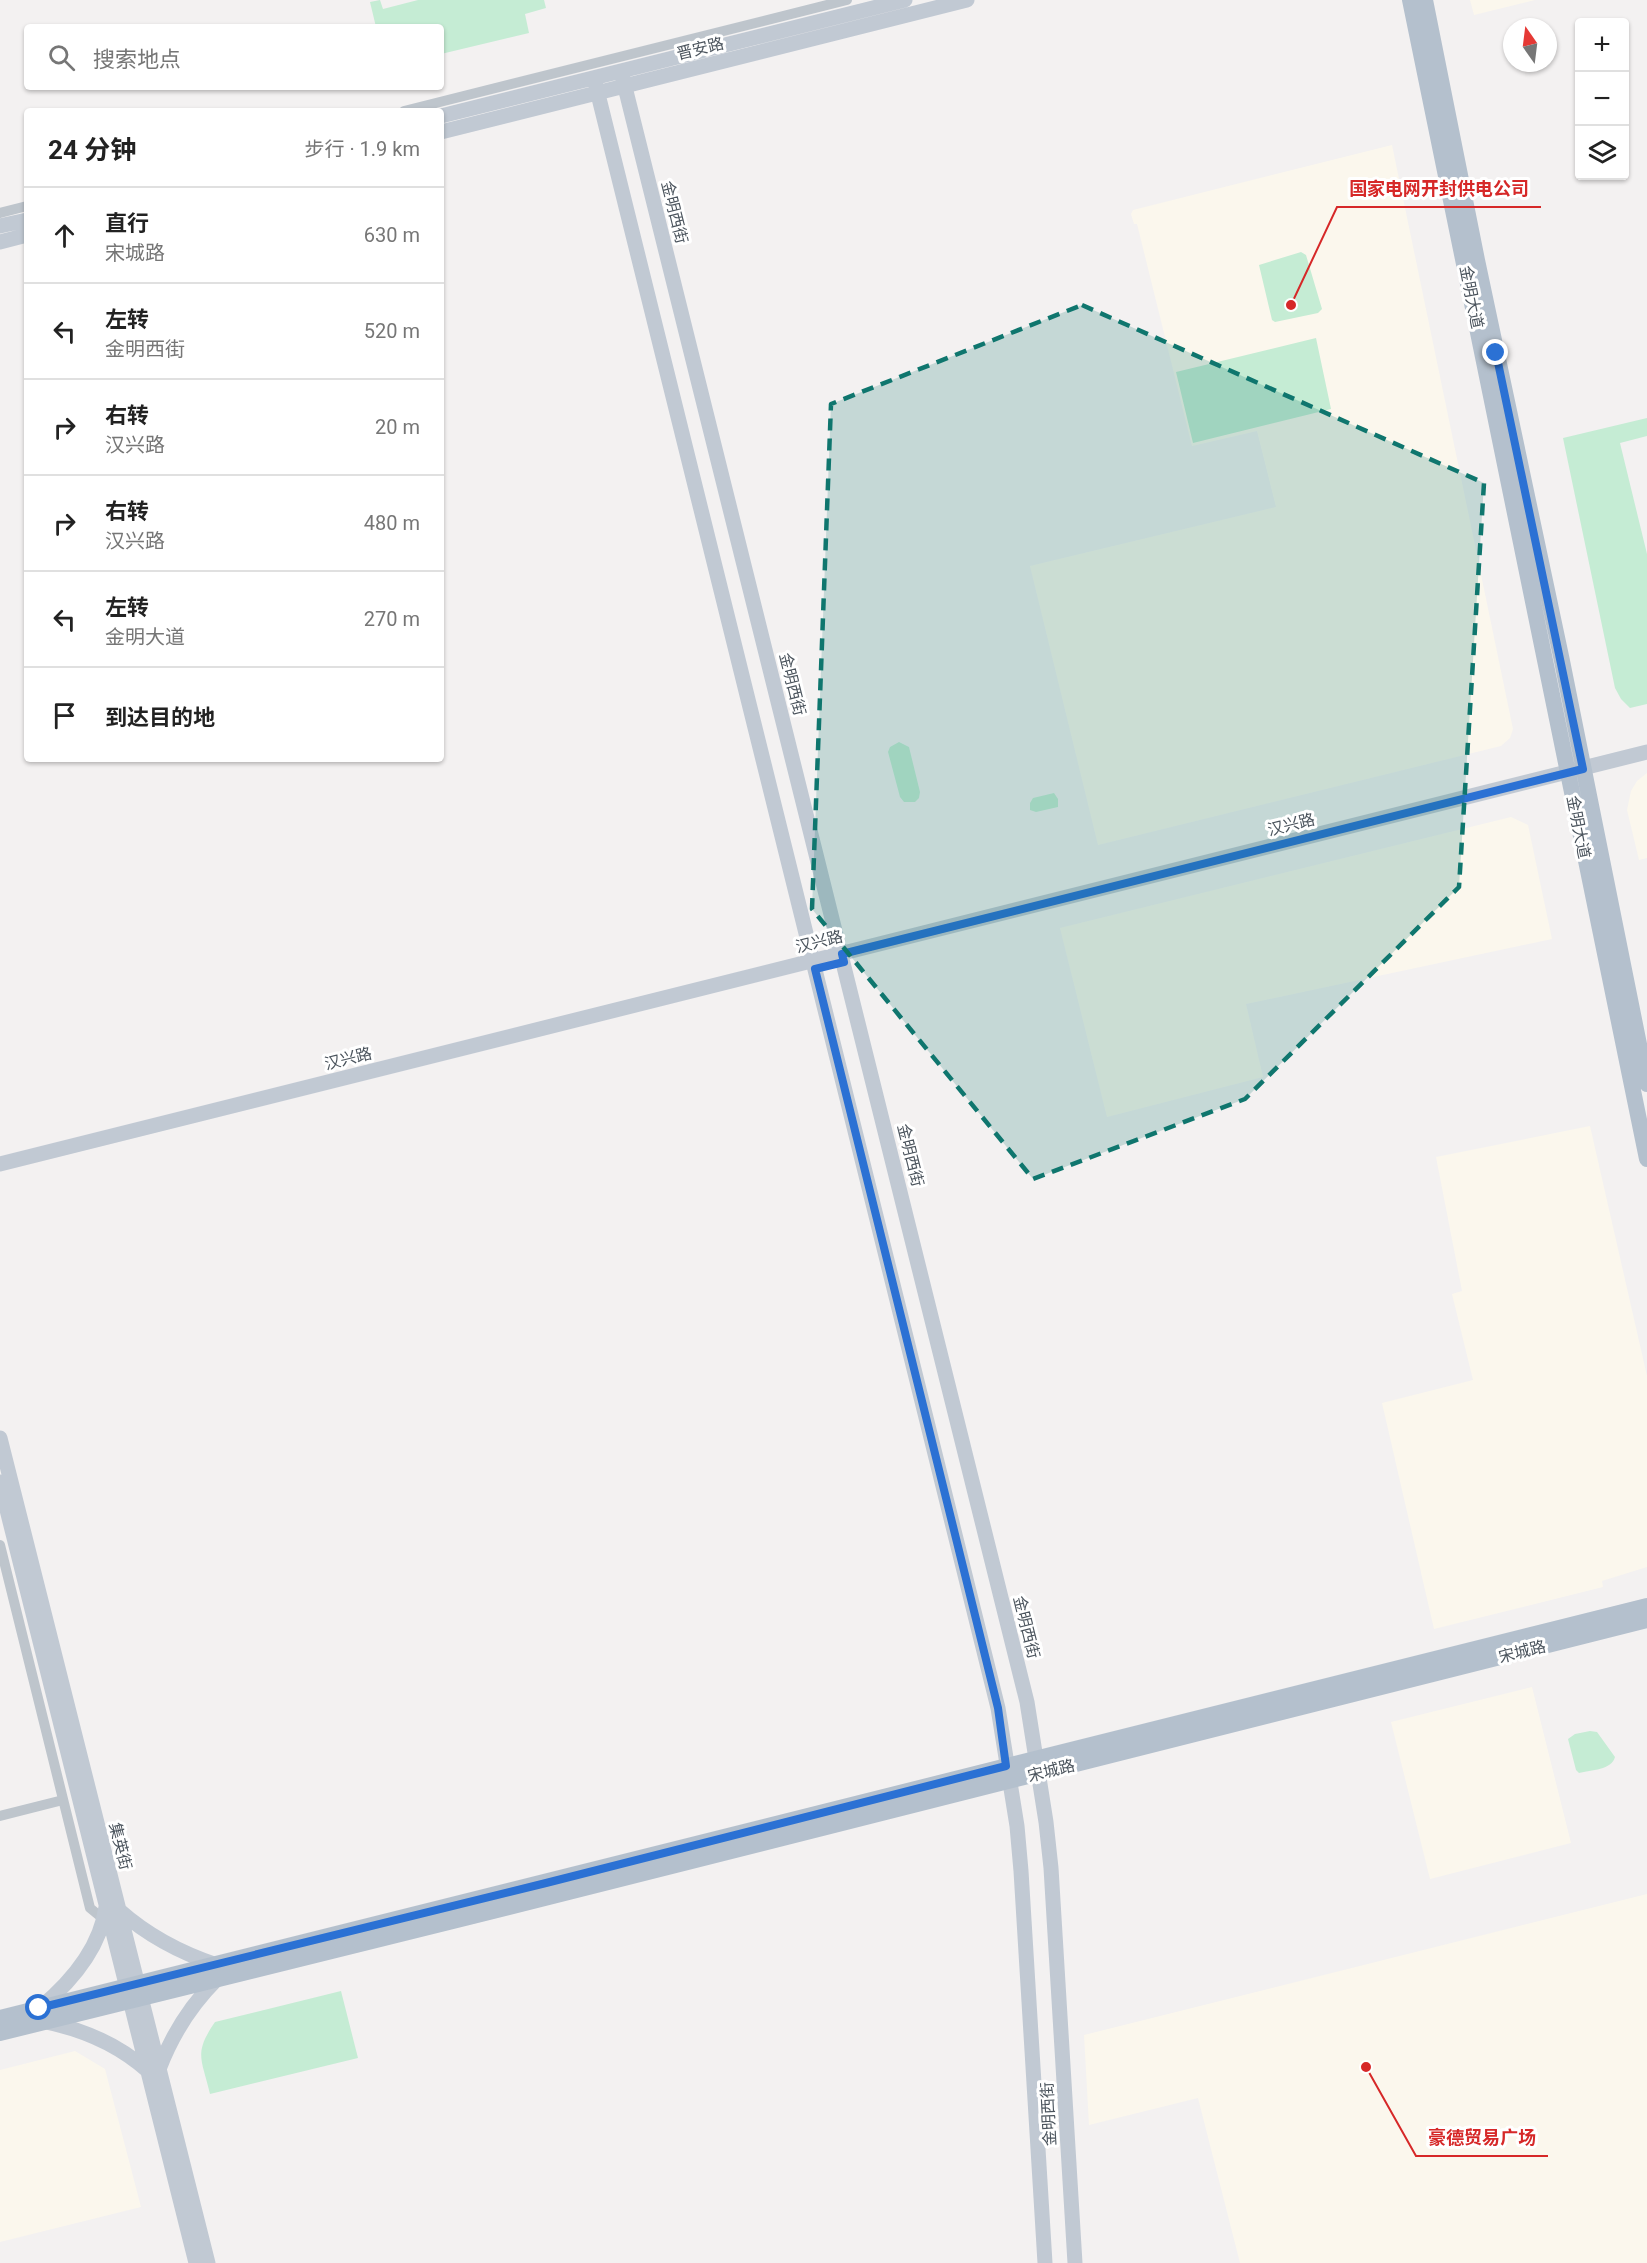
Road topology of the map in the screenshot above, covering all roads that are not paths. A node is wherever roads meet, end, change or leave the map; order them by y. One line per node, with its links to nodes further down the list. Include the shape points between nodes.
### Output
1 (848, 0): 8 (street)
2 (905, 0): 6 (street, 晋安路)
3 (968, 0): 6 (street, 晋安路)
4 (1410, 0): 19 (main road, 金明大道)
5 (1425, 0): 19 (main road, 金明大道)
6 (623, 79): 7 (street, 晋安路); 20 (street, 金明西街)
7 (596, 85): 9 (street, 晋安路); 10 (street, 晋安路); 21 (street, 金明西街)
8 (416, 108)
9 (444, 115)
10 (444, 131)
11 (24, 207): 12 (street)
12 (0, 213)
13 (24, 221): 14 (street)
14 (0, 226)
15 (24, 237): 16 (street)
16 (0, 242)
17 (1647, 752): 19 (street, 汉兴路)
18 (1647, 761): 19 (street, 汉兴路)
19 (1576, 775): 20 (street, 汉兴路); 22 (main road, 金明大道); 23 (main road, 金明大道)
20 (843, 958): 21 (street, 汉兴路); 31 (street, 金明西街, via 1027,1702)
21 (814, 965): 24 (street, 汉兴路); 25 (street, 汉兴路); 32 (street, 金明西街, via 998,1708)
22 (1647, 1083)
23 (1647, 1159)
24 (0, 1164)
25 (0, 1172)
26 (0, 1438): 35 (street, 集英街)
27 (0, 1482): 35 (street, 集英街)
28 (0, 1545): 33 (street)
29 (1647, 1606): 31 (main road, 宋城路)
30 (1647, 1620): 31 (main road, 宋城路)
31 (1038, 1765): 32 (main road, 宋城路); 45 (street, 金明西街, via 1051,1868)
32 (1008, 1773): 36 (main road, 宋城路); 44 (street, 金明西街, via 1022,1871)
33 (63, 1800): 34 (street); 35 (street, via 90,1908)
34 (0, 1816)
35 (110, 1915): 36 (street); 37 (street, 集英街); 38 (street, via 80,1966)
36 (216, 1972): 37 (main road, 宋城路); 41 (street)
37 (134, 1993): 38 (main road, 宋城路); 41 (street, 集英街)
38 (43, 2015): 39 (main road, 宋城路); 40 (main road, 宋城路); 41 (street, via 100,2039)
39 (0, 2018)
40 (0, 2033)
41 (153, 2070): 42 (street, 集英街); 43 (street, 集英街)
42 (196, 2263)
43 (208, 2263)
44 (1045, 2263)
45 (1075, 2263)

